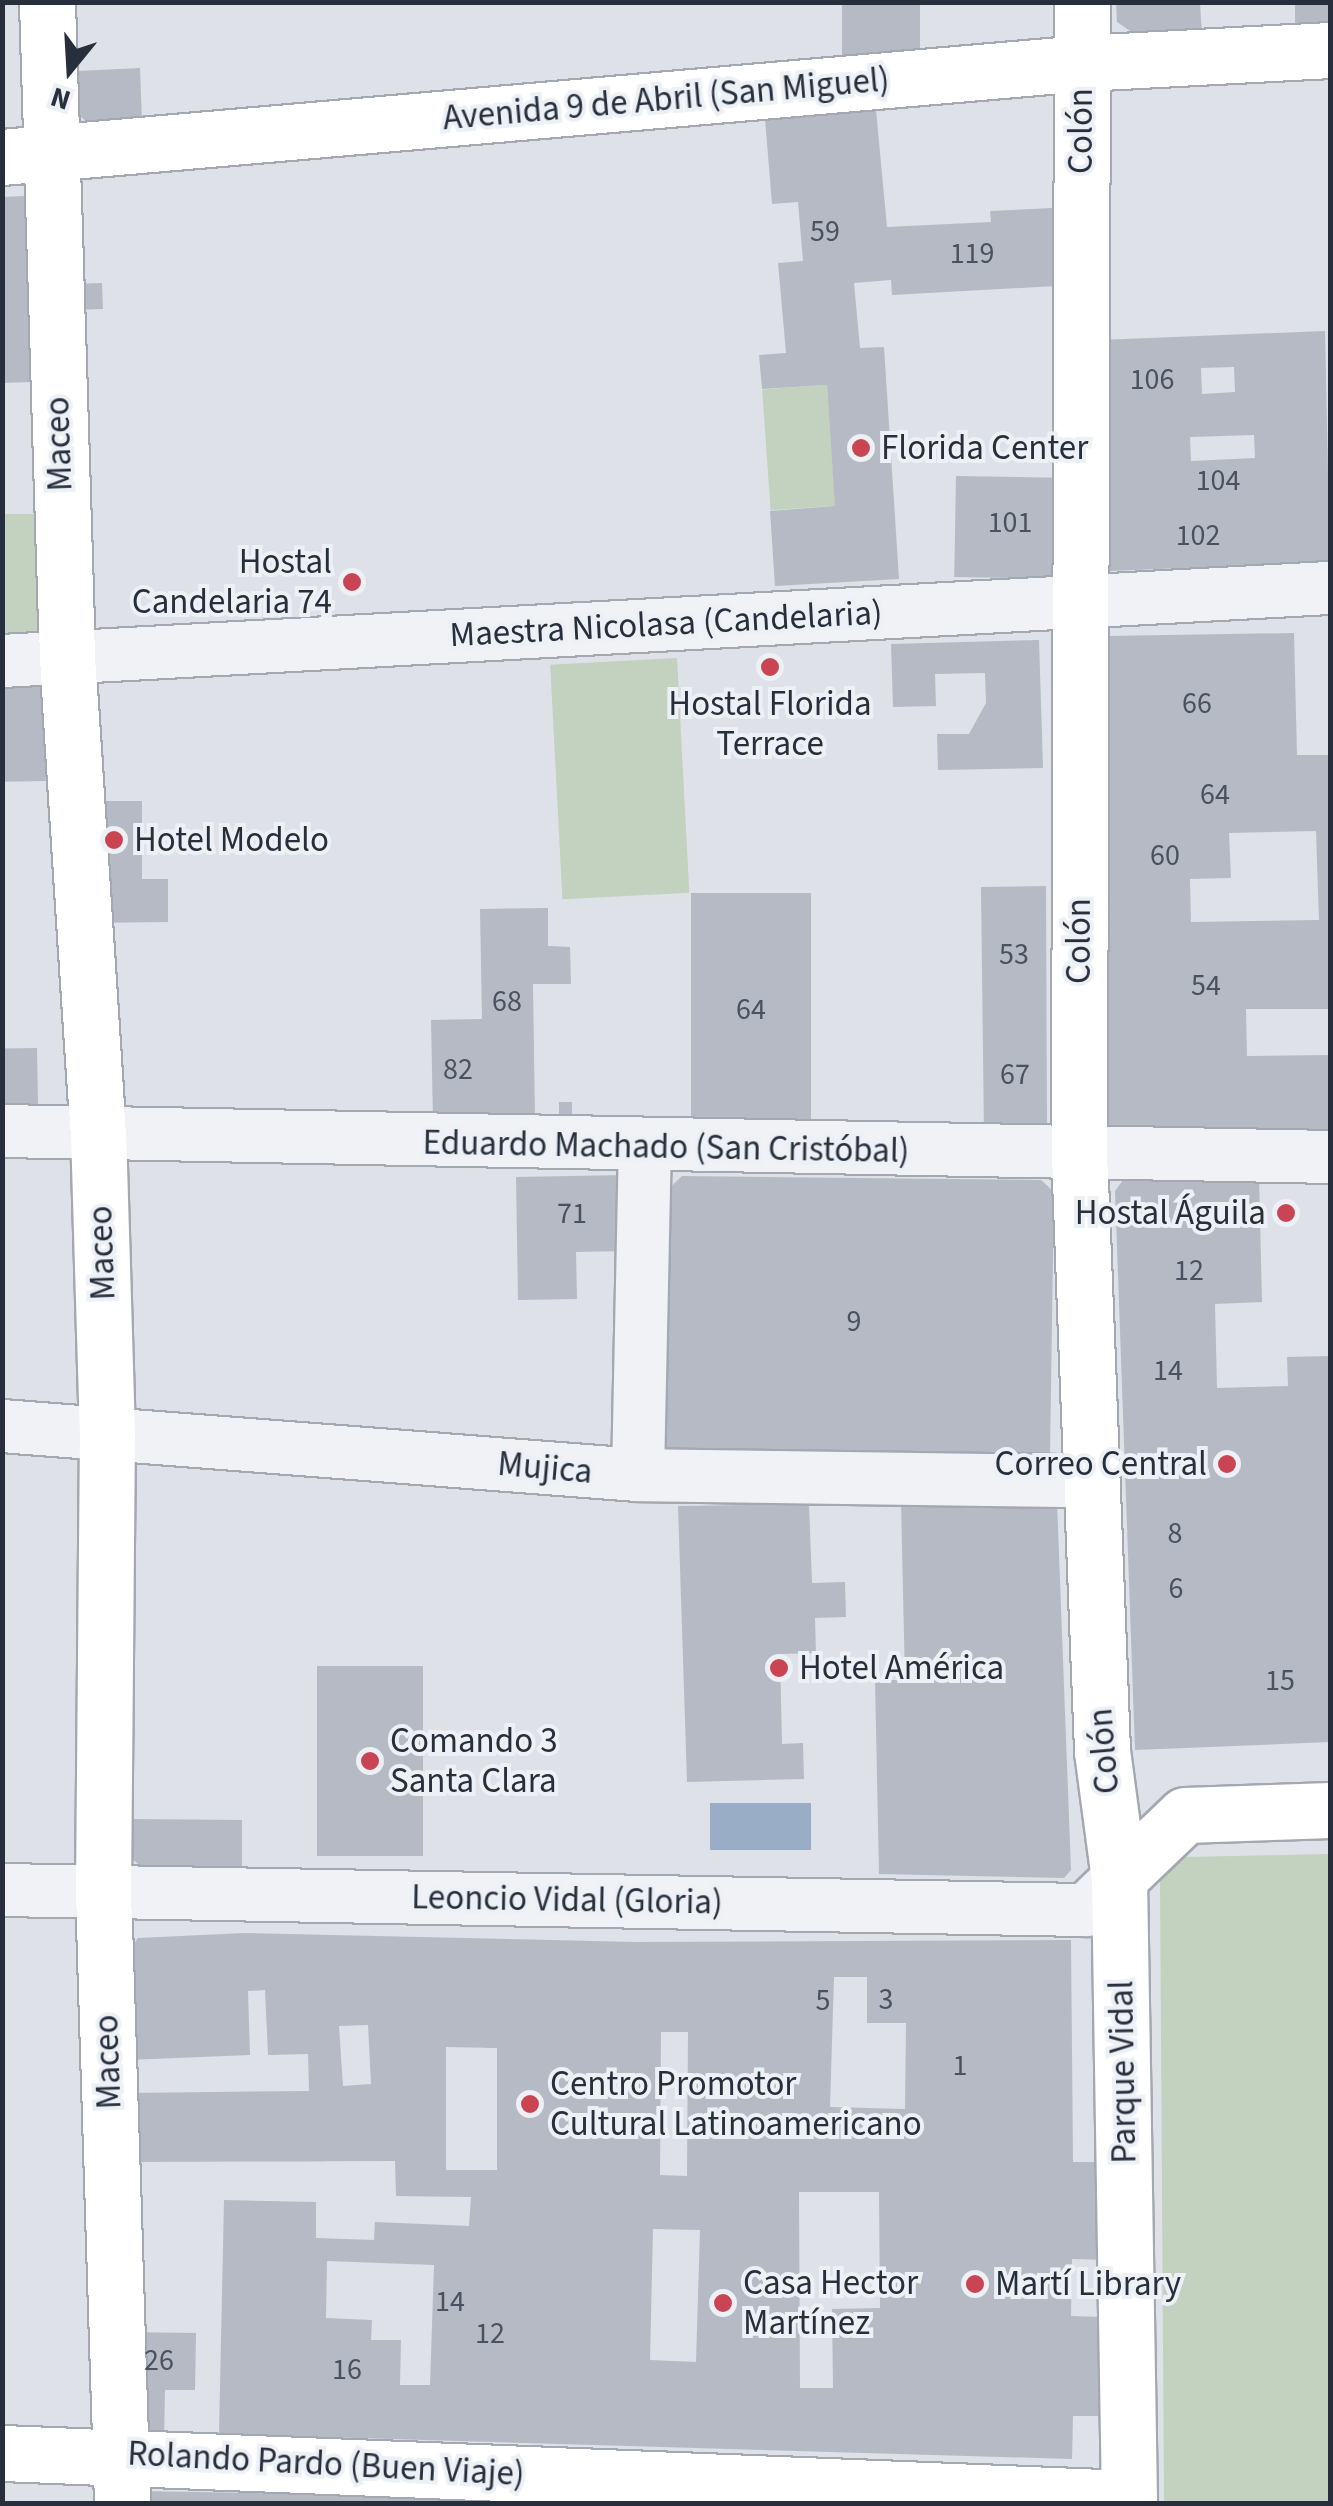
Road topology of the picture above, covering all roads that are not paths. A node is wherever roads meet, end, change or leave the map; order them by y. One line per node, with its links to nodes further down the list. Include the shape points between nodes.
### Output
1 (47, 2): 5 (main road, Maceo)
2 (1082, 2): 4 (main road, Colón)
3 (1330, 50): 4 (main road, Avenida 9 de Abril (San Miguel))
4 (1082, 63): 5 (main road, Avenida 9 de Abril (San Miguel)); 7 (main road, Colón)
5 (26, 155): 8 (main road, Maceo)
6 (1330, 588): 7 (street, Maestra Nicolasa (Candelaria))
7 (1080, 602): 8 (street, Maestra Nicolasa (Candelaria)); 13 (main road, Colón)
8 (67, 657): 9 (street, Maestra Nicolasa (Candelaria)); 11 (main road, Maceo)
9 (2, 660)
10 (2, 1131): 11 (street, Eduardo Machado (San Cristóbal))
11 (98, 1132): 12 (street, Eduardo Machado (San Cristóbal)); 16 (main road, Maceo)
12 (645, 1149): 13 (street, Eduardo Machado (San Cristóbal)); 17 (street)
13 (1078, 1154): 14 (street, Eduardo Machado (San Cristóbal)); 18 (main road, Colón)
14 (1330, 1158)
15 (2, 1426): 16 (street, Mujica)
16 (108, 1431): 17 (street, Mujica); 22 (main road, Maceo)
17 (638, 1476): 18 (street, Mujica)
18 (1089, 1481): 20 (main road, Colón, via 1102,1751)
19 (1330, 1810): 20 (main road, via 1185,1815)
20 (1119, 1878): 22 (street, Leoncio Vidal (Gloria), via 1086,1910); 25 (main road, Parque Vidal)
21 (2, 1890): 22 (street, Leoncio Vidal (Gloria))
22 (103, 1891): 24 (main road, Maceo)
23 (2, 2453): 24 (main road, Rolando Pardo (Buen Viaje))
24 (121, 2479): 25 (main road, Rolando Pardo (Buen Viaje))
25 (1129, 2501)

